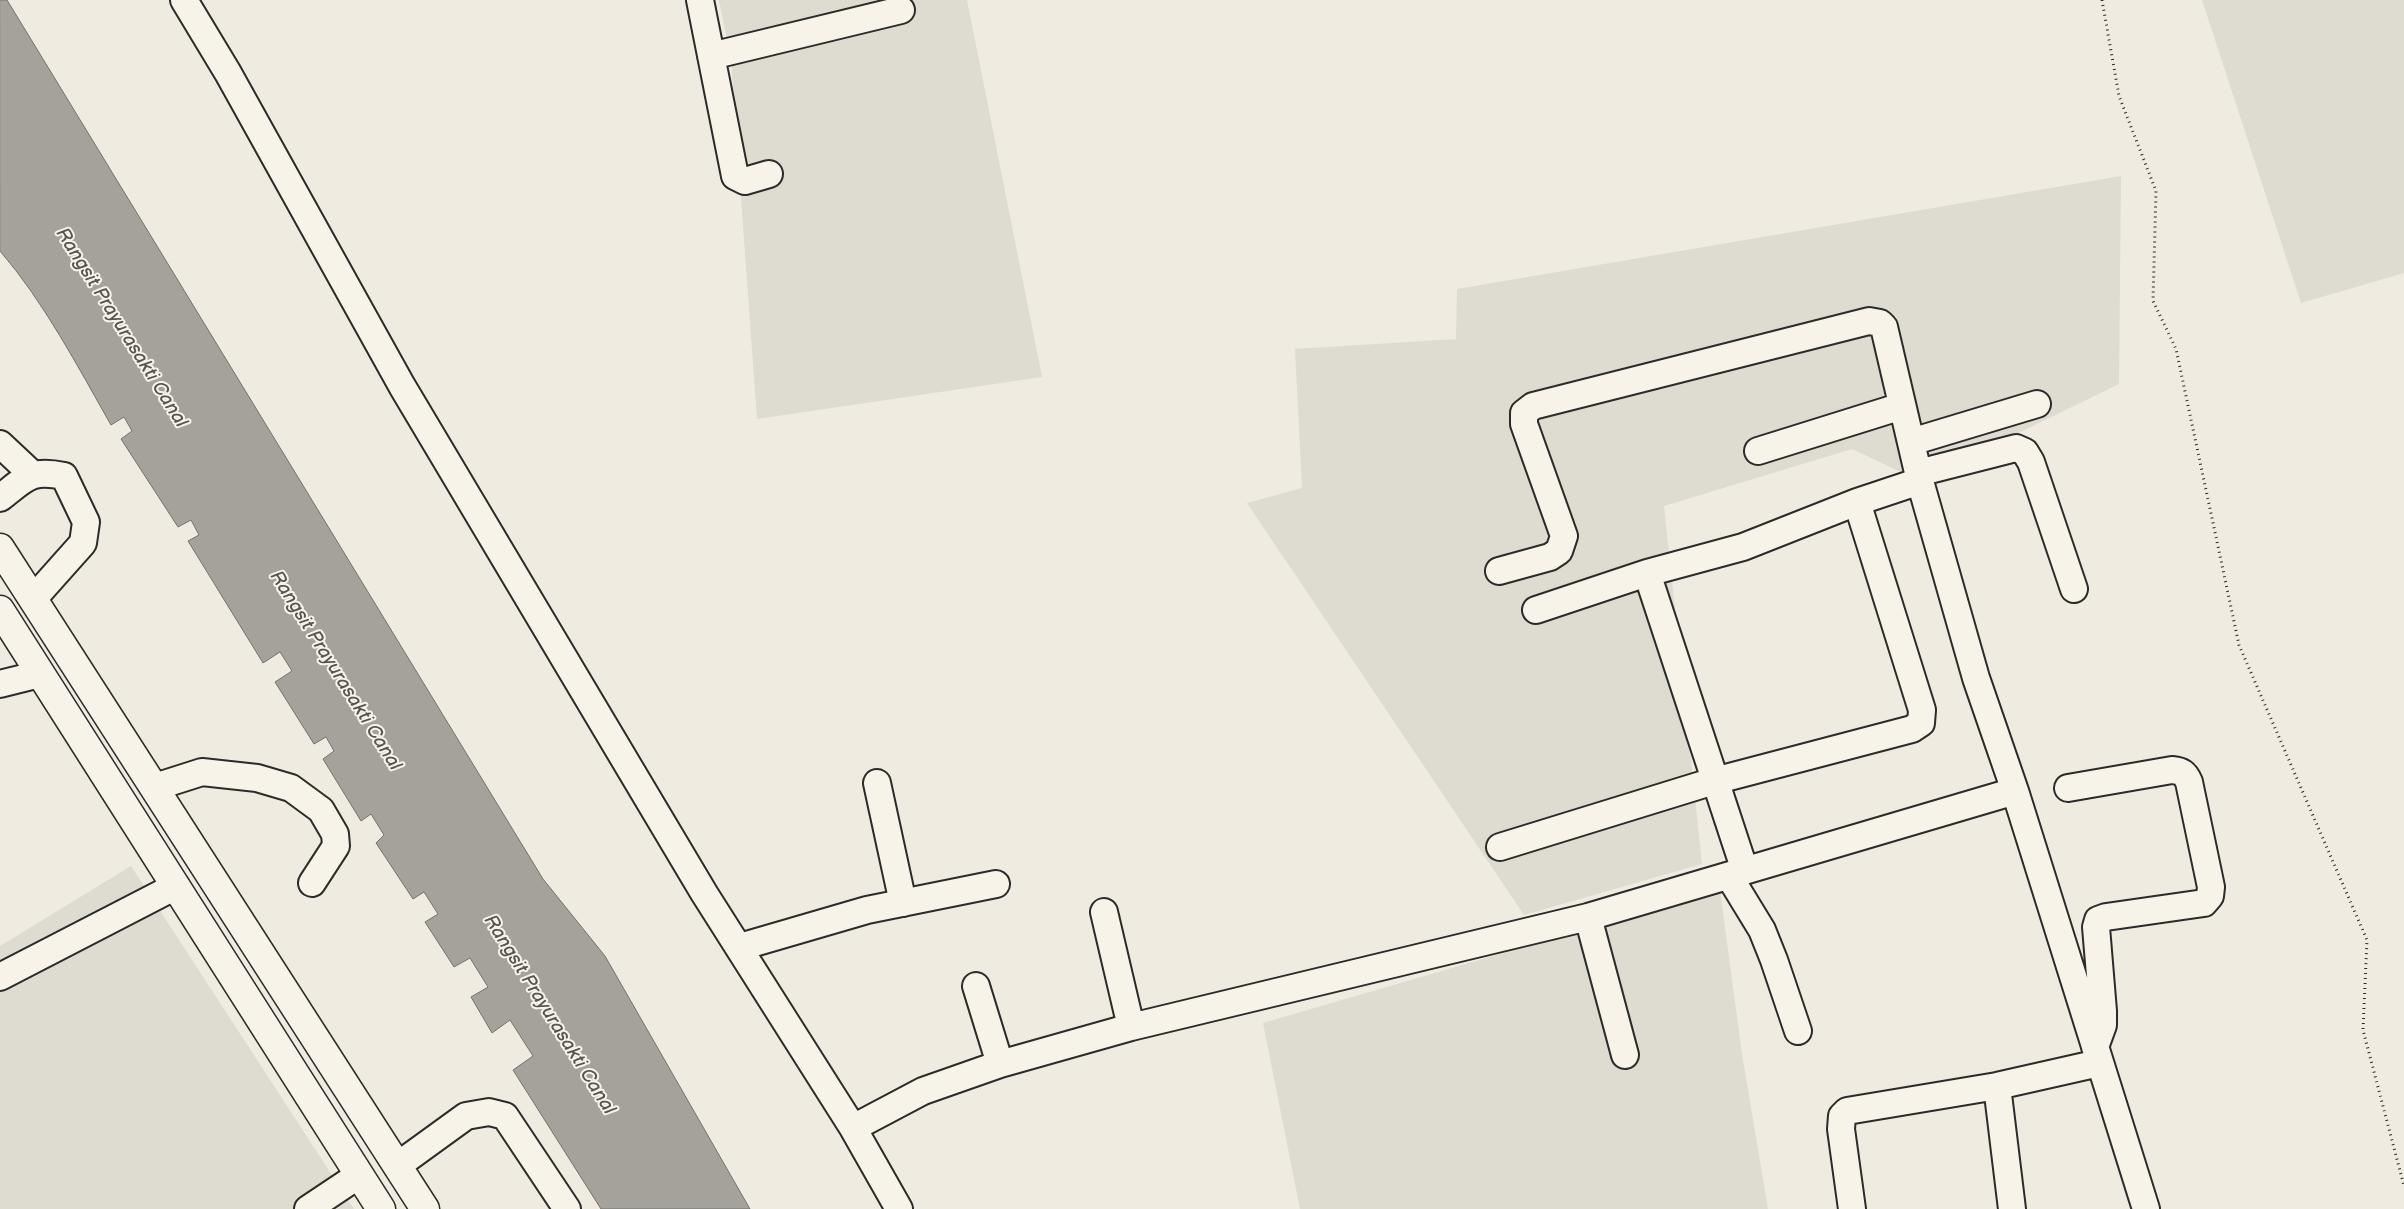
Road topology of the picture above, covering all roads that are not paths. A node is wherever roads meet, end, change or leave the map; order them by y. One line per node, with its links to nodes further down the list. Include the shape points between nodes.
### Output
1 (184, 0): 37 (street, via 402,386)
2 (700, 0): 4 (street)
3 (901, 10): 4 (street)
4 (711, 56): 5 (street, via 735,176 744,181)
5 (769, 174)
6 (2038, 404): 8 (street)
7 (1902, 406): 8 (street); 10 (street); 16 (street, via 1884,327 1875,320 1533,406 1524,413 1524,424 1564,536 1559,551 1550,557)
8 (1911, 442): 12 (street)
9 (0, 444): 11 (street)
10 (1758, 451)
11 (32, 474): 13 (street); 19 (street, via 48,472 64,476 86,522 83,543)
12 (1919, 477): 14 (street); 18 (street, via 2016,448 2025,452); 28 (street, via 1976,678)
13 (0, 498)
14 (1858, 502): 17 (street, via 1743,547); 24 (street, via 1922,710 1921,723 1912,729)
15 (0, 548): 19 (main road)
16 (1499, 571)
17 (1647, 573): 21 (street); 24 (street)
18 (2074, 589)
19 (34, 598): 26 (main road)
20 (0, 610): 22 (main road)
21 (1536, 610)
22 (40, 674): 23 (street); 33 (main road)
23 (0, 684)
24 (1714, 781): 29 (street); 30 (street)
25 (877, 783): 34 (street)
26 (155, 786): 31 (street, via 202,772 256,778 291,788 321,810 335,834 336,846); 47 (main road)
27 (2068, 788): 43 (street, via 2181,771 2189,782 2211,887 2210,896 2204,904 2098,920 2103,1018)
28 (2015, 791): 30 (street); 43 (street)
29 (1500, 847)
30 (1737, 874): 36 (street); 41 (street, via 1762,930)
31 (312, 883)
32 (996, 884): 34 (street)
33 (176, 886): 38 (street); 48 (main road)
34 (903, 903): 37 (street, via 867,910)
35 (1104, 912): 40 (street)
36 (1588, 917): 40 (street); 42 (street)
37 (740, 947): 46 (street)
38 (0, 977)
39 (976, 986): 44 (street)
40 (1131, 1027): 44 (street)
41 (1798, 1031)
42 (1625, 1055)
43 (2097, 1055): 45 (street); 56 (street)
44 (1000, 1064): 46 (street, via 923,1091)
45 (1997, 1086): 54 (street, via 1847,1111 1842,1116 1841,1130); 55 (street)
46 (853, 1128): 53 (street)
47 (397, 1166): 51 (main road); 52 (street, via 466,1116 489,1112 505,1116)
48 (359, 1175): 49 (street); 50 (main road)
49 (308, 1209)
50 (380, 1209)
51 (425, 1209)
52 (567, 1209)
53 (899, 1209)
54 (1852, 1209)
55 (2012, 1209)
56 (2146, 1209)

